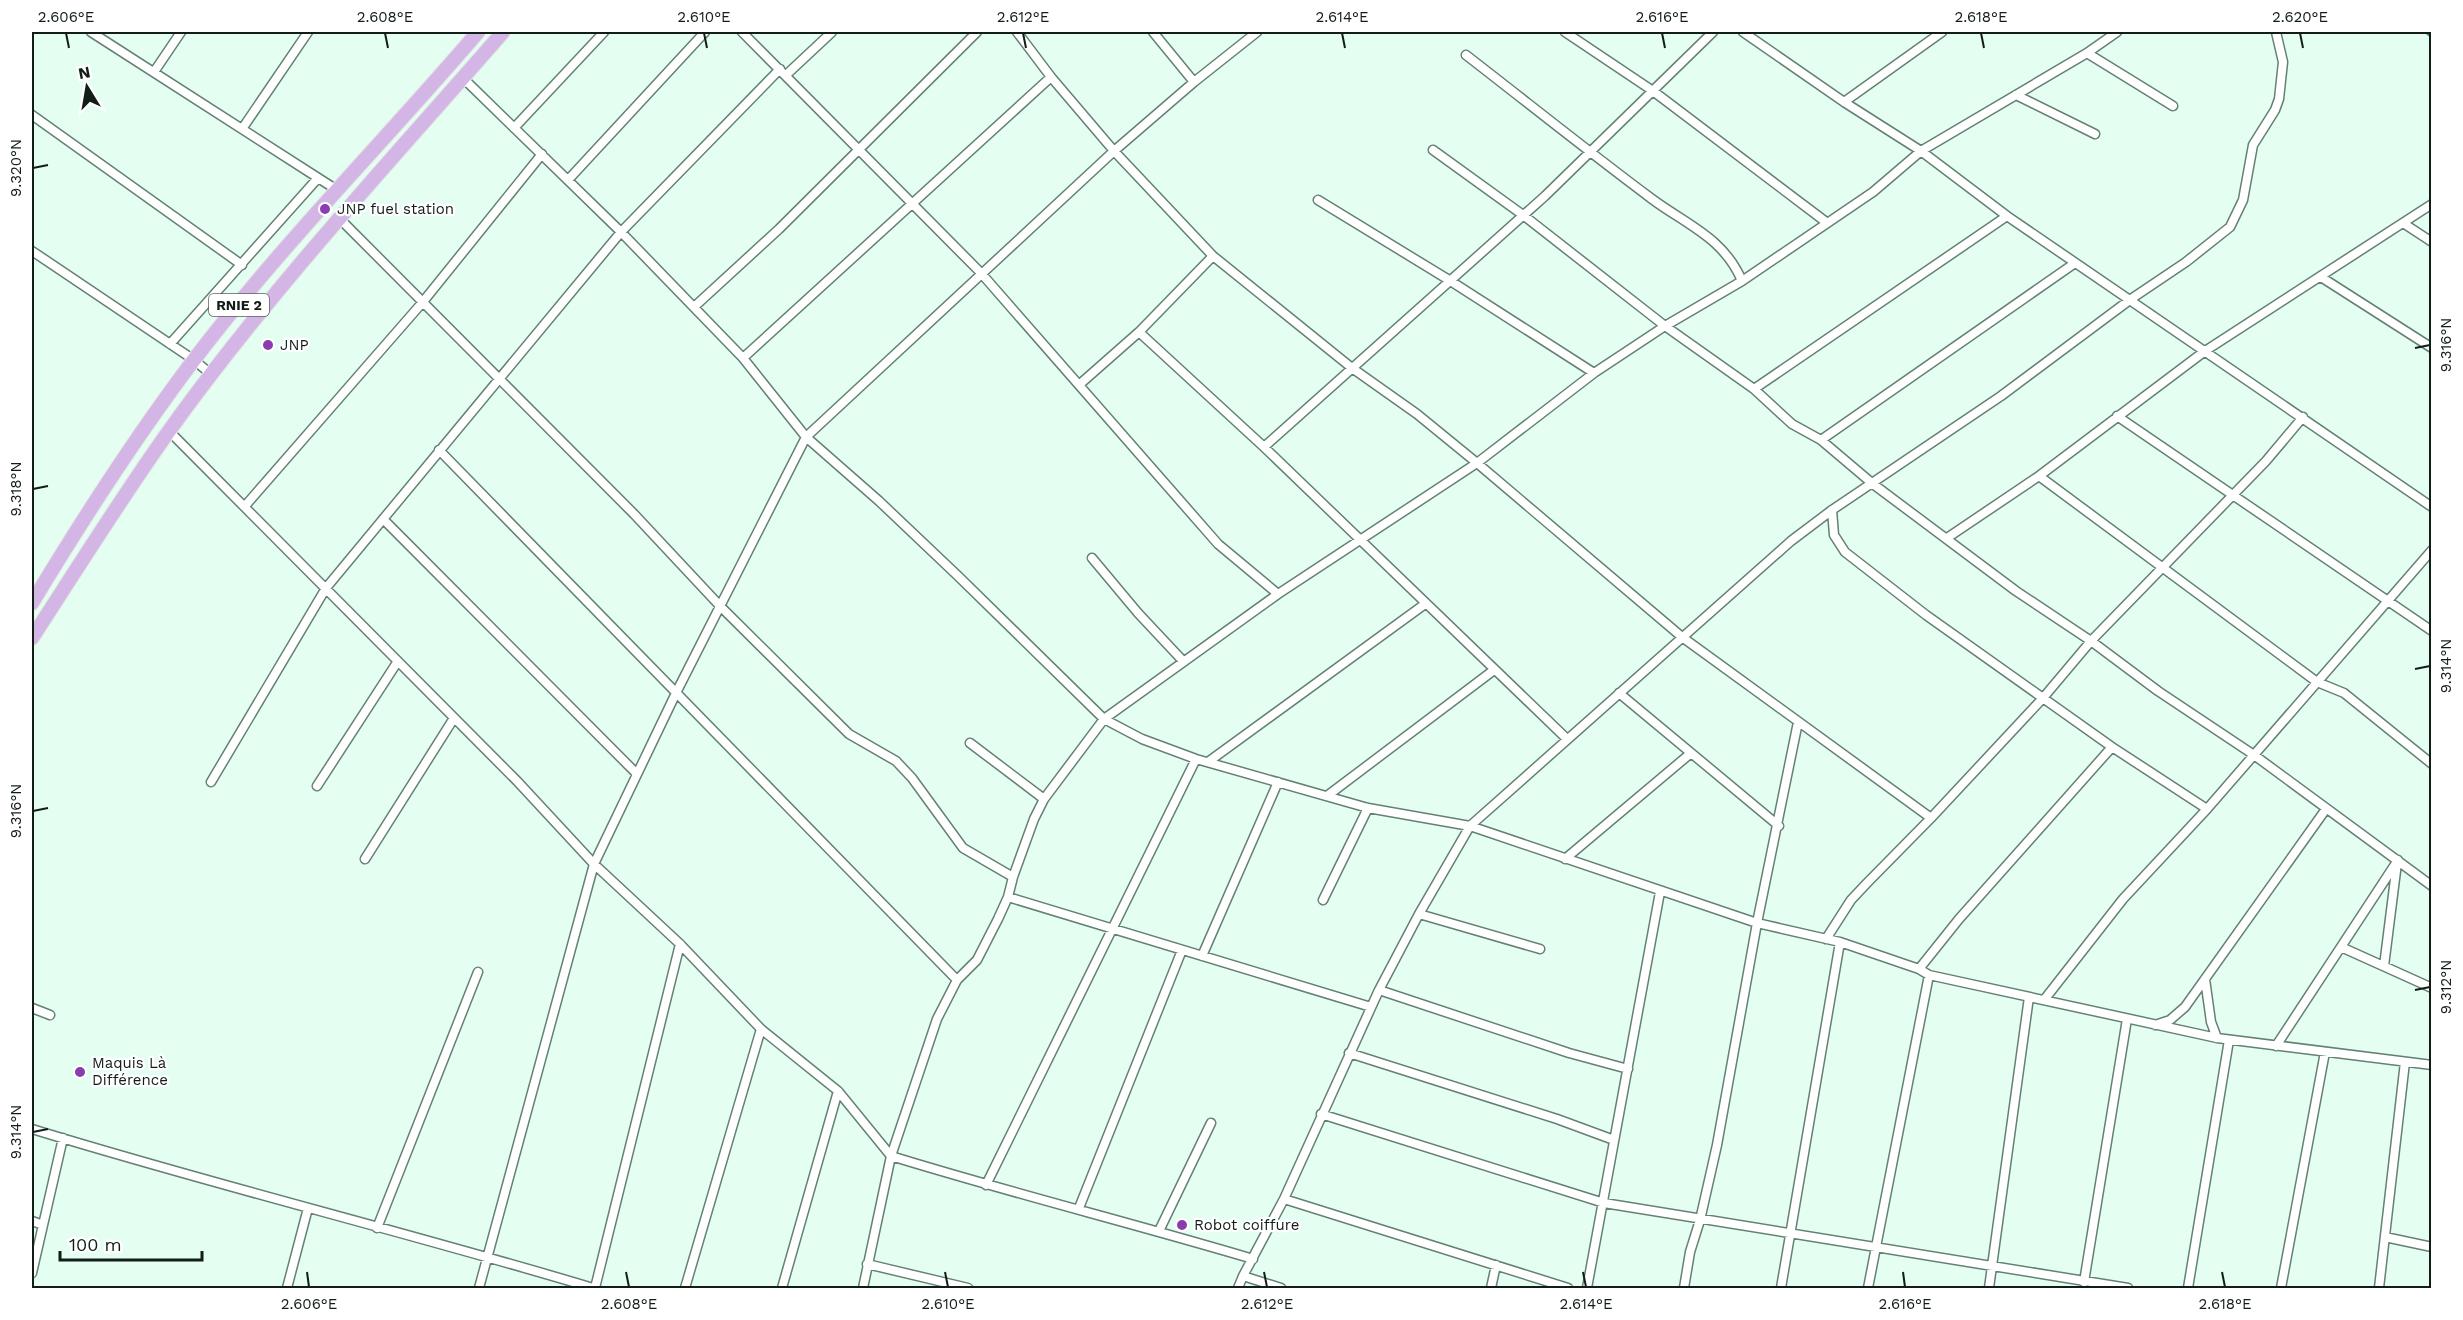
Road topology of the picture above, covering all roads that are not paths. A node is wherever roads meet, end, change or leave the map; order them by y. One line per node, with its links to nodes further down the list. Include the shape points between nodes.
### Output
1 (92, 32): 22 (street)
2 (181, 32): 22 (street)
3 (308, 32): 33 (street)
4 (478, 32): 43 (main road, RNIE 2)
5 (503, 32): 25 (main road, RNIE 2)
6 (604, 32): 32 (street)
7 (705, 32): 42 (street)
8 (742, 32): 23 (street)
9 (832, 32): 23 (street)
10 (977, 32): 35 (street)
11 (1017, 32): 24 (street)
12 (1153, 32): 26 (street)
13 (1257, 32): 26 (street)
14 (1565, 32): 27 (street)
15 (1713, 32): 27 (street)
16 (1743, 32): 29 (street)
17 (1942, 32): 29 (street)
18 (2117, 32): 20 (street)
19 (2276, 32): 62 (street, via 2283,62 2279,99 2253,145 2236,217 2230,227 2186,262)
20 (2087, 53): 28 (street); 30 (street)
21 (1466, 55): 38 (street)
22 (154, 72): 33 (street)
23 (783, 72): 35 (street); 52 (street)
24 (1051, 77): 37 (street); 45 (street)
25 (463, 78): 32 (street); 49 (main road, RNIE 2)
26 (1194, 82): 37 (street)
27 (1653, 91): 38 (street); 50 (street)
28 (2016, 95): 34 (street); 39 (street)
29 (1844, 102): 39 (street)
30 (2173, 106)
31 (32, 115): 57 (street)
32 (514, 128): 40 (street)
33 (243, 129): 41 (street)
34 (2095, 134)
35 (859, 150): 45 (street); 64 (street)
36 (1433, 150): 47 (street)
37 (1114, 151): 55 (street); 58 (street)
38 (1592, 151): 47 (street); 61 (street, via 1653,200 1706,235 1730,256)
39 (1921, 152): 48 (street); 50 (street, via 1873,192)
40 (542, 154): 42 (street); 63 (street)
41 (318, 178): 43 (street); 57 (street)
42 (568, 180): 52 (street)
43 (337, 190): 71 (main road, RNIE 2)
44 (1318, 200): 60 (street)
45 (912, 203): 58 (street); 70 (street)
46 (2432, 204): 51 (street)
47 (1523, 215): 60 (street); 65 (street)
48 (2007, 216): 56 (street); 77 (street)
49 (340, 219): 63 (street); 74 (main road, RNIE 2)
50 (1826, 222): 61 (street)
51 (2403, 223): 53 (street); 59 (street)
52 (621, 232): 64 (street); 75 (street)
53 (2432, 242)
54 (32, 251): 67 (street)
55 (1213, 256): 66 (street); 72 (street)
56 (2075, 263): 62 (street); 82 (street)
57 (242, 265): 67 (street)
58 (981, 273): 76 (street); 81 (street)
59 (2321, 277): 68 (street); 69 (street)
60 (1449, 280): 72 (street); 73 (street)
61 (1742, 281): 65 (street)
62 (2132, 299): 69 (street); 87 (street)
63 (422, 303): 75 (street); 89 (street)
64 (694, 307): 70 (street)
65 (1665, 326): 73 (street); 77 (street)
66 (1139, 332): 76 (street); 83 (street)
67 (170, 344): 71 (street)
68 (2432, 348)
69 (2205, 351): 78 (street); 79 (street)
70 (743, 358): 81 (street)
71 (194, 360): 74 (street); 101 (main road, RNIE 2)
72 (1352, 368): 83 (street); 85 (street)
73 (1594, 374): 85 (street)
74 (212, 375): 80 (main road, RNIE 2)
75 (498, 378): 84 (street); 103 (street)
76 (1080, 384): 99 (street, via 1218,544)
77 (1754, 389): 82 (street, via 1792,424)
78 (2117, 416): 86 (street); 88 (street)
79 (2303, 417): 88 (street); 90 (street)
80 (169, 430): 89 (street); 106 (main road, RNIE 2)
81 (806, 437): 103 (street); 116 (street, via 879,501)
82 (1821, 440): 87 (street)
83 (1264, 447): 94 (street)
84 (439, 450): 92 (street); 112 (street)
85 (1477, 463): 94 (street); 105 (street)
86 (2039, 476): 93 (street); 97 (street)
87 (1873, 484): 91 (street); 93 (street)
88 (2233, 496): 97 (street); 100 (street)
89 (245, 506): 98 (street)
90 (2432, 507)
91 (1832, 510): 105 (street); 114 (street, via 1834,535 1845,552)
92 (382, 519): 98 (street); 126 (street)
93 (1947, 538): 107 (street)
94 (1359, 541): 99 (street); 102 (street)
95 (2432, 550): 100 (street)
96 (1092, 558): 109 (street)
97 (2163, 568): 107 (street); 111 (street)
98 (326, 588): 108 (street); 127 (street)
99 (1278, 594): 109 (street)
100 (2388, 601): 104 (street); 111 (street)
101 (32, 603)
102 (1425, 604): 110 (street); 124 (street)
103 (721, 607): 112 (street); 142 (street, via 849,734 896,761 963,848)
104 (2432, 631)
105 (1682, 637): 113 (street); 117 (street)
106 (32, 638)
107 (2091, 641): 114 (street); 122 (street)
108 (398, 661): 115 (street); 129 (street)
109 (1183, 661): 116 (street)
110 (1494, 670): 118 (street); 130 (street)
111 (2318, 682): 122 (street); 125 (street, via 2344,693)
112 (676, 693): 126 (street); 162 (street)
113 (1619, 693): 118 (street); 121 (street)
114 (2043, 698): 120 (street); 135 (street)
115 (454, 718): 138 (street); 141 (street)
116 (1104, 719): 123 (street, via 1142,739); 131 (street)
117 (1798, 722): 135 (street); 137 (street)
118 (1567, 740): 136 (street)
119 (970, 743): 131 (street)
120 (2112, 747): 133 (street); 158 (street)
121 (1691, 753): 137 (street); 139 (street)
122 (2254, 755): 133 (street); 134 (street)
123 (1196, 759): 124 (street); 149 (street)
124 (1208, 762): 128 (street)
125 (2432, 764)
126 (637, 774): 141 (street)
127 (212, 782)
128 (1278, 782): 130 (street); 156 (street)
129 (317, 786)
130 (1327, 796): 132 (street)
131 (1044, 799): 142 (street)
132 (1368, 808): 136 (street); 146 (street)
133 (2207, 809): 166 (street, via 2123,899)
134 (2326, 809): 140 (street); 161 (street)
135 (1931, 819): 150 (street, via 1851,900)
136 (1470, 826): 139 (street); 147 (street)
137 (1779, 826): 148 (street)
138 (365, 859)
139 (1565, 859): 144 (street)
140 (2398, 860): 143 (street); 153 (street); 157 (street)
141 (594, 864): 152 (street); 202 (street)
142 (1013, 878): 145 (street)
143 (2432, 886)
144 (1660, 892): 148 (street); 180 (street)
145 (1008, 897): 149 (street); 162 (street, via 976,960)
146 (1323, 900)
147 (1419, 914): 154 (street); 164 (street)
148 (1757, 923): 150 (street); 193 (street)
149 (1112, 929): 155 (street); 188 (street)
150 (1826, 939): 151 (street)
151 (1840, 942): 158 (street); 198 (street)
152 (680, 944): 172 (street); 212 (street)
153 (2341, 947): 157 (street); 175 (street)
154 (1540, 949)
155 (1182, 950): 156 (street); 192 (street)
156 (1202, 956): 167 (street)
157 (2384, 966): 163 (street)
158 (1919, 969): 160 (street)
159 (478, 972): 196 (street)
160 (1929, 975): 165 (street); 201 (street)
161 (2205, 979): 171 (street, via 2185,1007 2170,1020); 173 (street)
162 (957, 980): 187 (street, via 937,1019)
163 (2432, 988)
164 (1379, 990): 167 (street); 180 (street)
165 (2029, 997): 166 (street); 206 (street)
166 (2044, 1000): 170 (street)
167 (1371, 1007): 177 (street)
168 (32, 1008): 169 (street)
169 (50, 1015)
170 (2127, 1019): 171 (street); 209 (street)
171 (2154, 1025): 173 (street)
172 (761, 1029): 181 (street); 213 (street)
173 (2217, 1038): 174 (street)
174 (2229, 1040): 175 (street); 227 (street)
175 (2276, 1046): 176 (street)
176 (2325, 1052): 178 (street); 228 (street)
177 (1349, 1053): 182 (street); 186 (street)
178 (2405, 1062): 179 (street); 199 (street)
179 (2432, 1065)
180 (1628, 1070): 186 (street)
181 (838, 1091): 187 (street); 214 (street)
182 (1321, 1114): 189 (street); 190 (street)
183 (1211, 1123): 197 (street)
184 (32, 1129): 185 (street)
185 (63, 1138): 191 (street); 195 (street)
186 (1614, 1140): 190 (street)
187 (891, 1156): 188 (street); 204 (street)
188 (986, 1185): 192 (street)
189 (1284, 1199): 203 (street); 205 (street)
190 (1604, 1203): 193 (street); 221 (street)
191 (308, 1208): 196 (street); 210 (street)
192 (1079, 1208): 197 (street)
193 (1700, 1220): 198 (street); 222 (street)
194 (32, 1221): 195 (street)
195 (43, 1225): 207 (street)
196 (377, 1228): 202 (street)
197 (1159, 1231): 203 (street)
198 (1791, 1233): 201 (street); 223 (street)
199 (2385, 1237): 200 (street); 229 (street)
200 (2432, 1247)
201 (1874, 1249): 206 (street); 224 (street)
202 (487, 1256): 211 (street); 212 (street)
203 (1252, 1259): 208 (street)
204 (867, 1264): 215 (street); 216 (street)
205 (1496, 1265): 219 (street); 220 (street)
206 (1994, 1267): 209 (street); 225 (street)
207 (32, 1273)
208 (1243, 1276): 217 (street); 218 (street)
209 (2084, 1282): 226 (street)
210 (287, 1288)
211 (479, 1288)
212 (594, 1288)
213 (685, 1288)
214 (782, 1288)
215 (863, 1288)
216 (968, 1288)
217 (1238, 1288)
218 (1281, 1288)
219 (1491, 1288)
220 (1568, 1288)
221 (1587, 1288)
222 (1684, 1288)
223 (1781, 1288)
224 (1868, 1288)
225 (1989, 1288)
226 (2127, 1288)
227 (2188, 1288)
228 (2281, 1288)
229 (2379, 1288)

